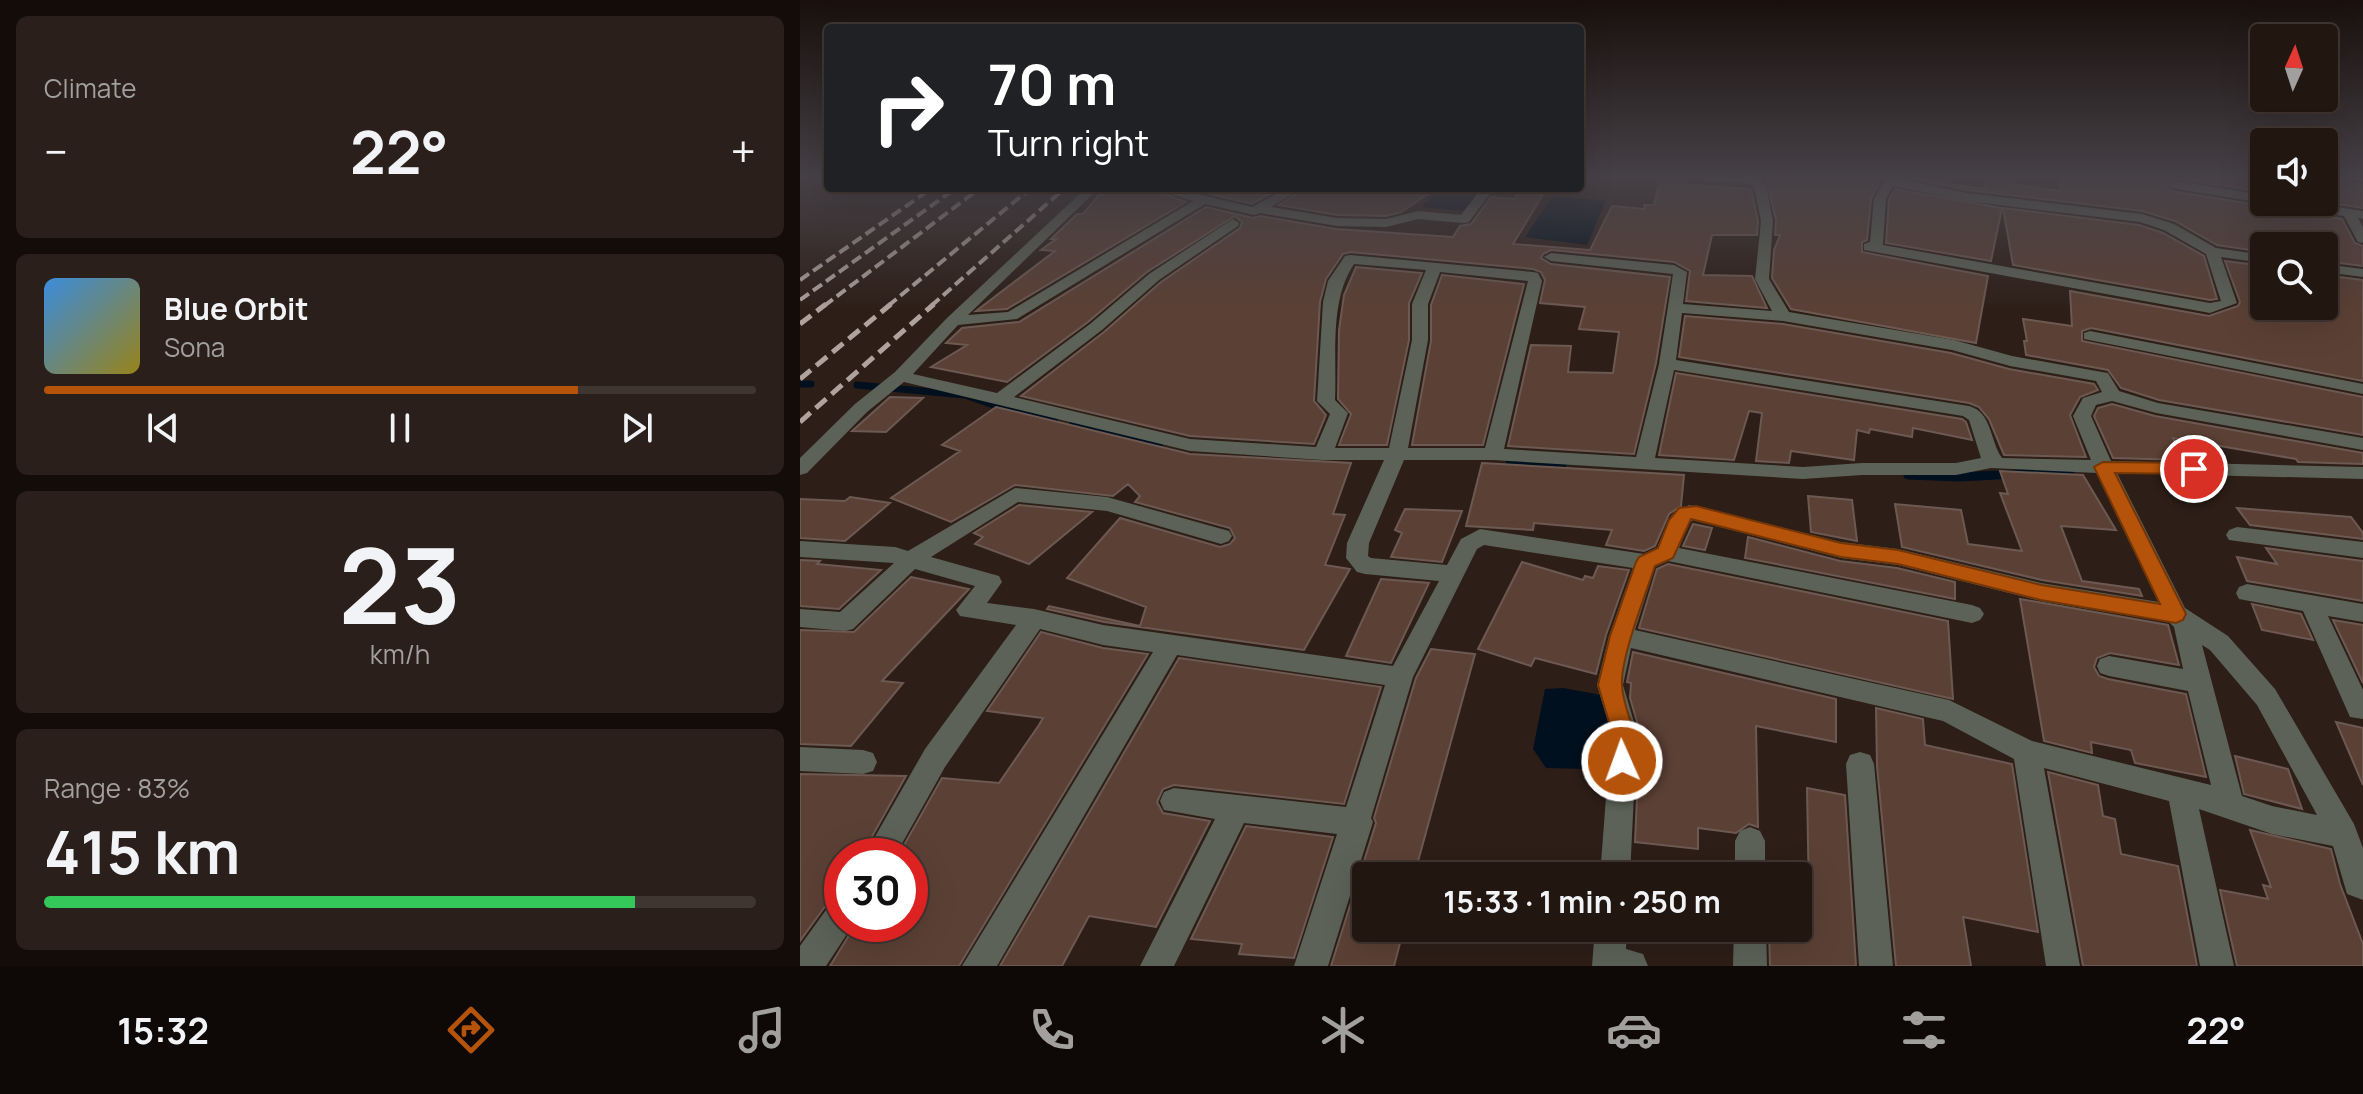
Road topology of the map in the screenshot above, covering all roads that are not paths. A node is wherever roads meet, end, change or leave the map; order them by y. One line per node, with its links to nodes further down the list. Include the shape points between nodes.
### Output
1 (1057, 222): 17 (street)
2 (1167, 222): 17 (street, via 1012,316)
3 (1341, 222): 4 (street)
4 (1390, 222)
5 (1767, 222): 16 (street, via 1762,279)
6 (1878, 222): 9 (street, via 1877,244 1869,247 2224,307 2229,303)
7 (2154, 222): 9 (street)
8 (1233, 223): 23 (street, via 1154,277)
9 (2212, 252): 11 (street)
10 (1551, 257): 15 (street, via 1677,269)
11 (2250, 257)
12 (1435, 265): 25 (street, via 1420,304 1420,340); 26 (street, via 1350,259 1335,281 1326,401 1339,413); 27 (street, via 1528,273 1534,278)
13 (2338, 270): 14 (street)
14 (2363, 273)
15 (1675, 308): 16 (street); 19 (street)
16 (1783, 316): 22 (street, via 2102,377)
17 (953, 321): 20 (street)
18 (2090, 336): 21 (street)
19 (1667, 364): 28 (street); 29 (street, via 1969,411 1977,418)
20 (901, 376): 23 (street); 31 (street)
21 (2363, 389)
22 (2112, 395): 24 (street, via 2156,408); 30 (street, via 2089,402 2082,416)
23 (998, 401): 26 (street, via 1190,445)
24 (2363, 444)
25 (1398, 451): 26 (street); 27 (street); 39 (street, via 1358,543 1357,558 1365,566)
26 (1323, 454)
27 (1493, 454): 28 (street)
28 (1644, 462): 29 (street, via 1803,473 1956,469)
29 (1993, 462): 30 (street)
30 (2103, 467): 32 (street); 46 (street)
31 (800, 469)
32 (2363, 473)
33 (2237, 535): 36 (street)
34 (1221, 536): 38 (street, via 1107,504 1024,494)
35 (800, 549): 38 (street)
36 (2363, 550)
37 (1656, 557): 39 (street, via 1480,537 1469,544); 43 (street); 46 (street, via 1683,515 1696,512 1841,550 1898,557); 47 (street)
38 (913, 558): 44 (street, via 845,622); 45 (street, via 991,582 968,610)
39 (1455, 574): 50 (street)
40 (2247, 593): 41 (street)
41 (2311, 604): 42 (street); 52 (street)
42 (2363, 613)
43 (1972, 614)
44 (800, 618)
45 (1034, 618): 48 (street); 63 (street, via 935,758)
46 (2180, 619): 51 (street); 62 (street, via 2219,643 2266,697)
47 (1621, 636): 53 (street, via 1949,711); 65 (street, via 1610,685 1624,732)
48 (1170, 645): 50 (street); 73 (street)
49 (2109, 666): 51 (street)
50 (1400, 677): 61 (street)
51 (2198, 682): 59 (street)
52 (2359, 709)
53 (2027, 752): 57 (street); 78 (street)
54 (800, 759): 55 (street)
55 (863, 762)
56 (1860, 764): 77 (street)
57 (2181, 790): 59 (street); 79 (street)
58 (1174, 801): 60 (street)
59 (2231, 805): 62 (street, via 2272,820)
60 (1237, 806): 61 (street); 74 (street)
61 (1358, 822): 75 (street)
62 (2344, 834): 67 (street)
63 (889, 838)
64 (1750, 841): 66 (street)
65 (1616, 862)
66 (1750, 862)
67 (2361, 889)
68 (824, 940): 72 (street)
69 (1613, 942): 71 (street)
70 (1750, 942): 76 (street)
71 (1616, 965)
72 (806, 966)
73 (979, 966)
74 (1157, 966)
75 (1311, 966)
76 (1750, 966)
77 (1876, 966)
78 (2063, 966)
79 (2217, 966)

